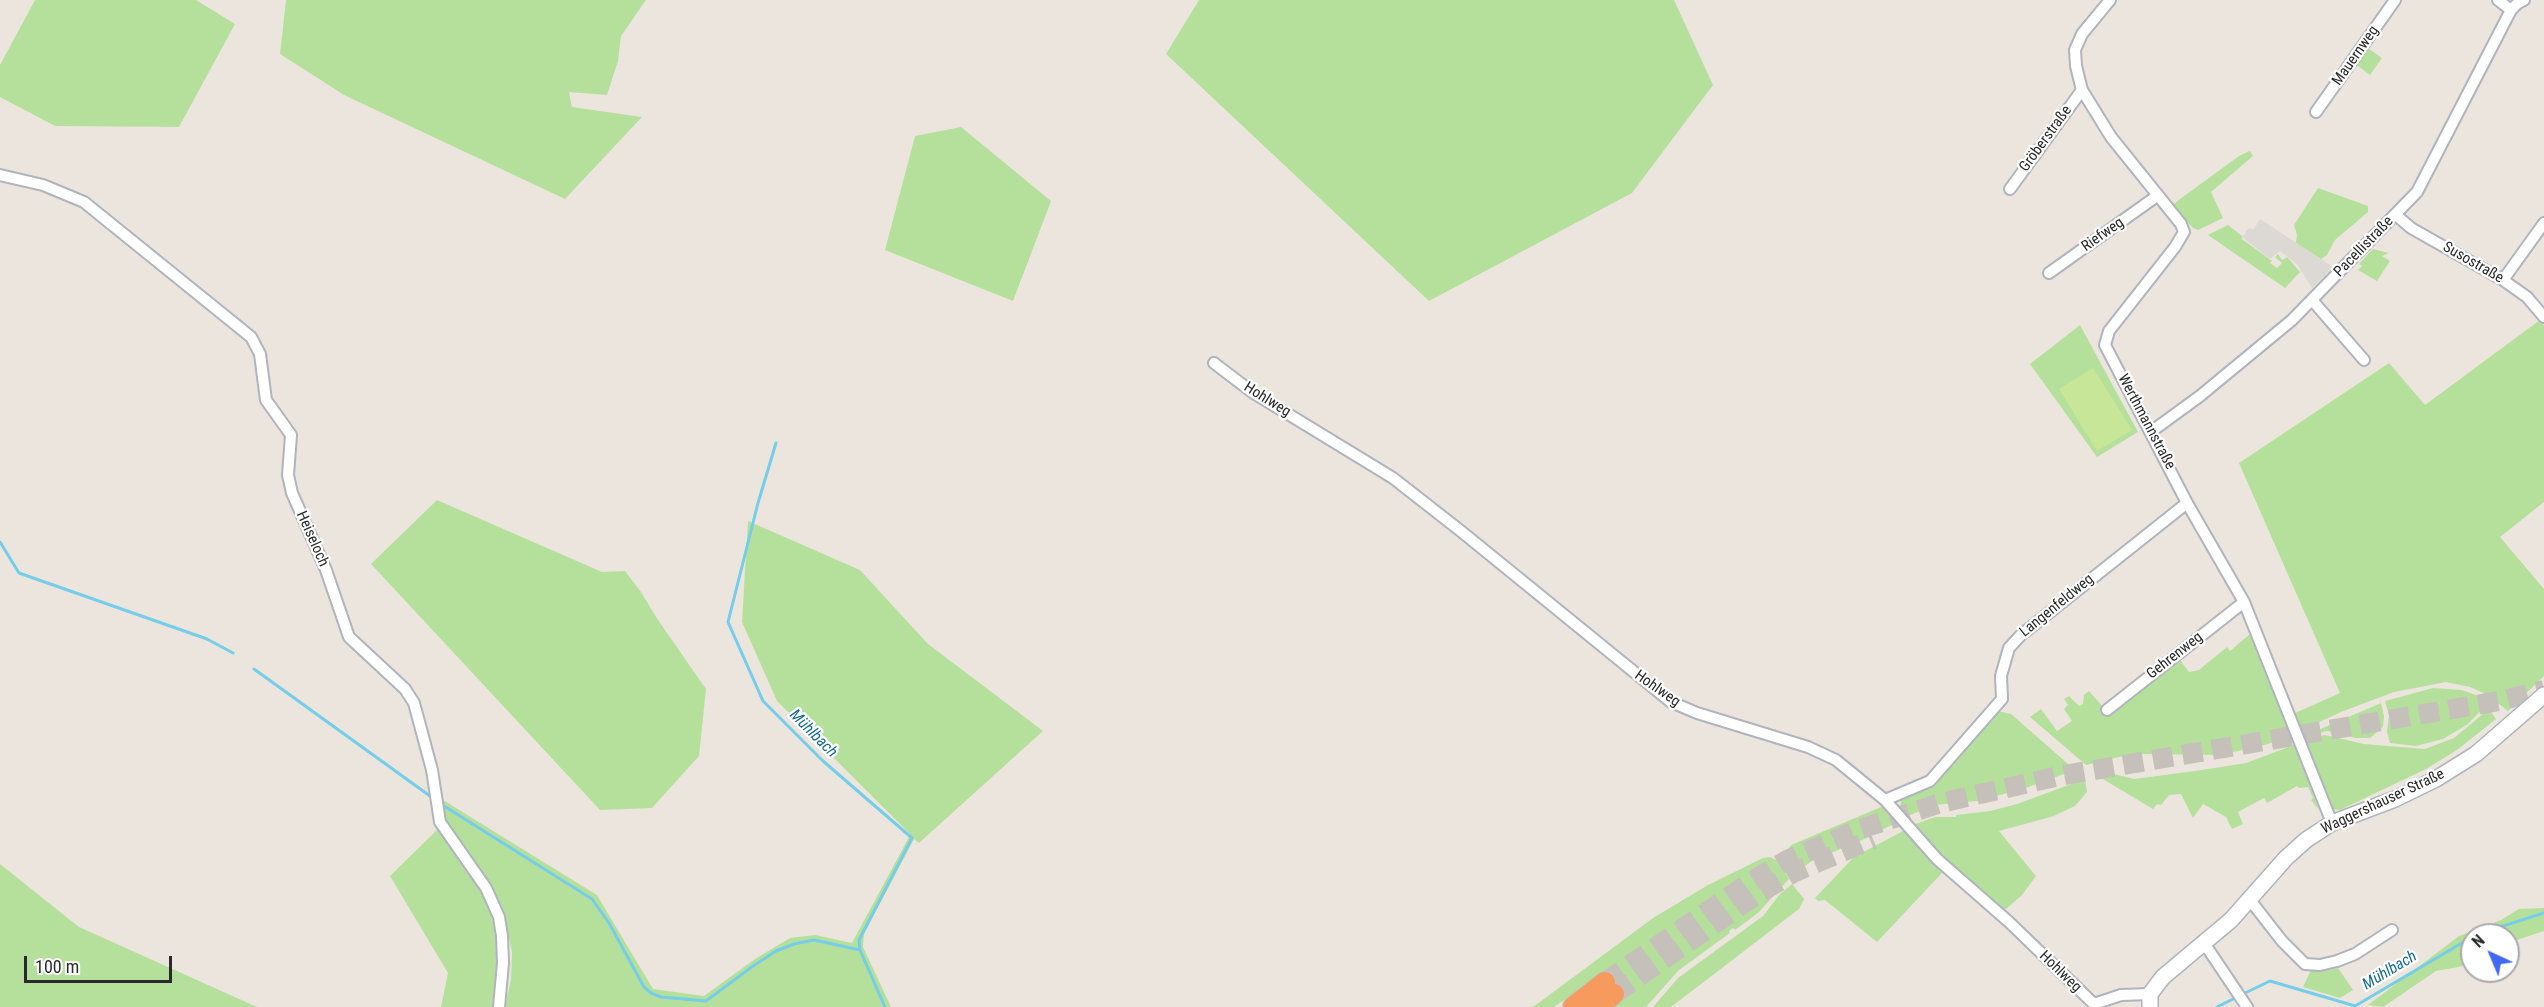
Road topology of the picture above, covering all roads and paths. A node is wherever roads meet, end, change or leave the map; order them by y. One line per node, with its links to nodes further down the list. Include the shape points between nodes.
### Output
1 (2110, 0): 6 (street, Werthmannstraße, via 2075,50)
2 (2396, 0): 7 (street, Mauernweg)
3 (2498, 0): 5 (street)
4 (2524, 0): 5 (street)
5 (2511, 10): 11 (street, Pacellistraße, via 2417,192)
6 (2082, 90): 9 (street, Gröberstraße); 10 (street, Werthmannstraße, via 2111,137)
7 (2316, 112)
8 (0, 175): 31 (street, Heiseloch, via 84,202 251,337 260,354 266,400 291,435 288,475 292,493 326,570 349,637 405,689 414,703 432,770 440,822 486,888 499,917 503,963)
9 (2010, 189)
10 (2157, 196): 13 (street, Riefweg); 19 (street, Werthmannstraße, via 2184,232 2109,331 2105,345)
11 (2396, 215): 14 (street, Susostraße, via 2411,228); 15 (street, Pacellistraße)
12 (2544, 224): 14 (street)
13 (2049, 273)
14 (2503, 280): 16 (street, Susostraße, via 2527,297)
15 (2312, 300): 17 (street); 19 (street, Pacellistraße, via 2239,364)
16 (2544, 317)
17 (2364, 360)
18 (1214, 363): 24 (street, Hohlweg, via 1252,392 1393,478 1671,702 1824,754)
19 (2152, 431): 20 (street, Werthmannstraße)
20 (2187, 503): 21 (street, Werthmannstraße); 24 (street, Langenfeldweg, via 2021,635 2009,648 2000,691 2002,699 1930,781)
21 (2244, 602): 23 (street, Gehrenweg); 25 (street, Werthmannstraße)
22 (2544, 695): 25 (street, Waggershauser Straße, via 2476,754 2436,779 2395,800)
23 (2107, 710)
24 (1885, 800): 29 (street, Hohlweg, via 1937,859 2094,1004 2121,995)
25 (2332, 823): 26 (street, Waggershauser Straße, via 2286,858)
26 (2250, 900): 27 (street, via 2305,964 2320,965 2355,954); 28 (street, Waggershauser Straße)
27 (2392, 930)
28 (2204, 943): 29 (street, Waggershauser Straße, via 2163,977); 30 (street)
29 (2150, 1000)
30 (2242, 1000)
31 (499, 1007)
32 (1573, 1007): 33 (highway, via 1610,988)
33 (1598, 1007)

